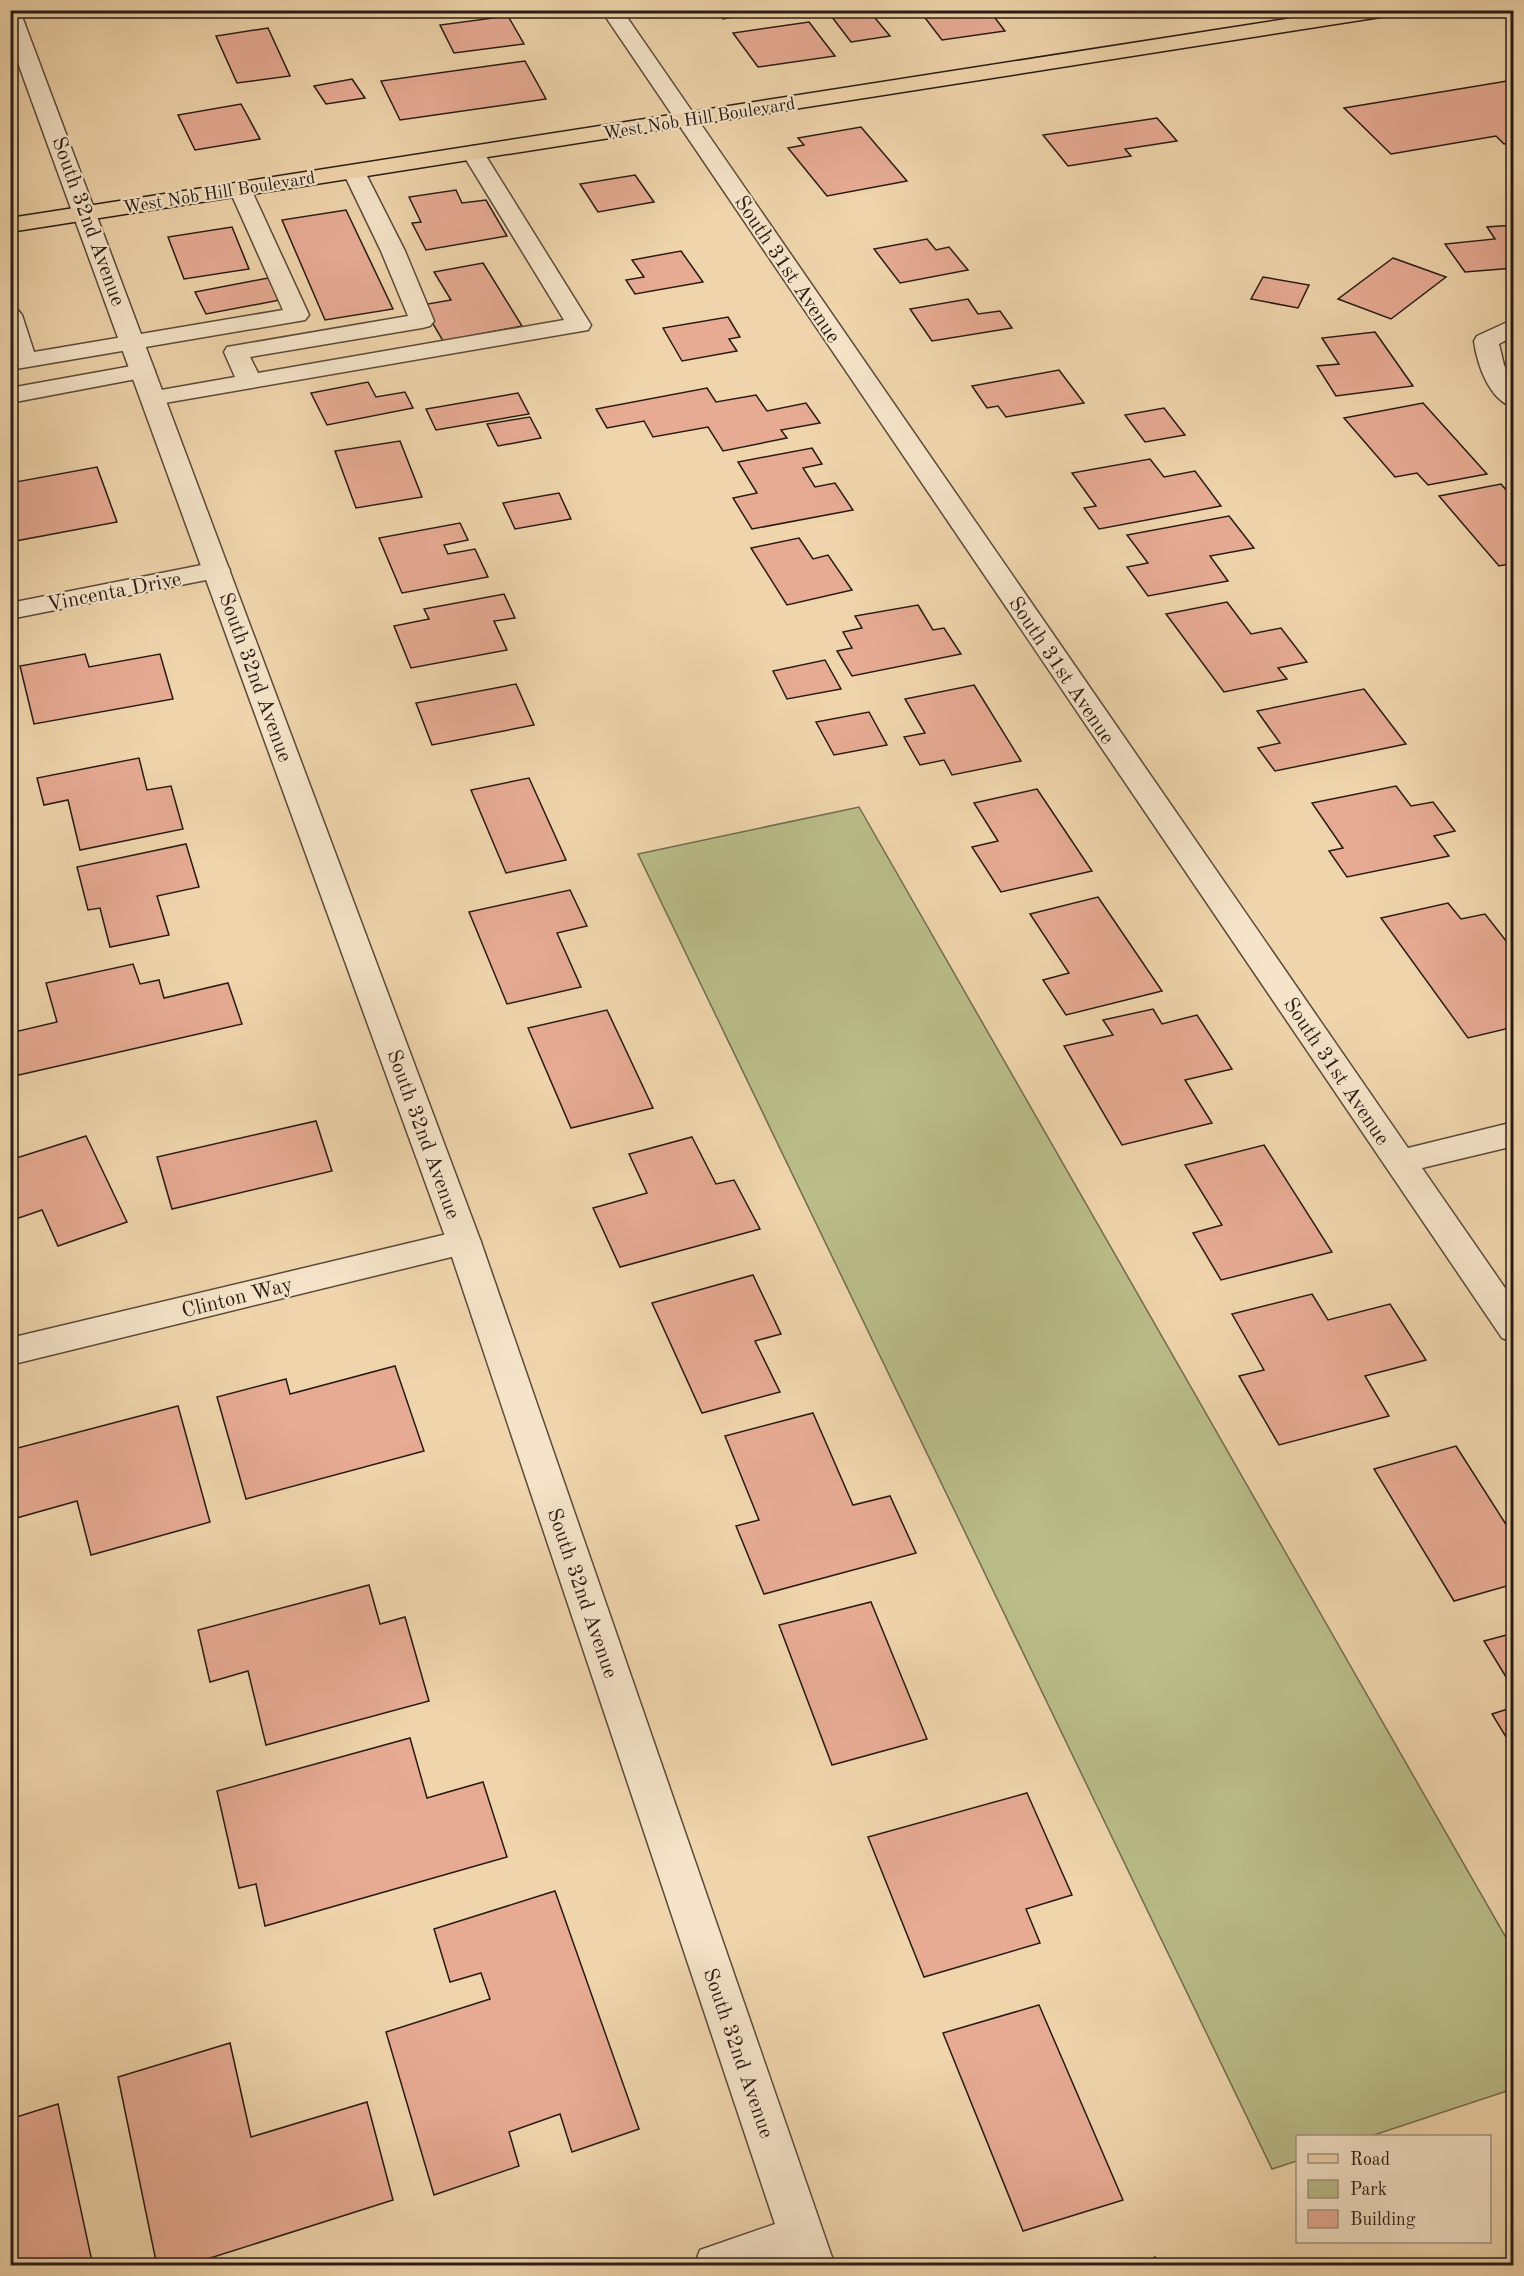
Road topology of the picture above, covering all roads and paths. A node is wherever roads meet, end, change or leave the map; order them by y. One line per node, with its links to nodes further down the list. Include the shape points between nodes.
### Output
1 (10, 10): 8 (street, South 32nd Avenue)
2 (611, 10): 4 (street, South 31st Avenue)
3 (1387, 10): 4 (main road, West Nob Hill Boulevard)
4 (687, 120): 5 (main road, West Nob Hill Boulevard); 20 (street, South 31st Avenue)
5 (473, 153): 6 (main road, West Nob Hill Boulevard); 14 (street, via 579,325)
6 (354, 172): 7 (main road, West Nob Hill Boulevard); 14 (street, via 422,321 236,352)
7 (240, 189): 8 (main road, West Nob Hill Boulevard); 13 (street, via 297,315)
8 (85, 213): 9 (main road, West Nob Hill Boulevard); 13 (street, South 32nd Avenue)
9 (10, 225)
10 (10, 315): 12 (street)
11 (1514, 326): 16 (street, via 1486,341 1488,360 1498,383)
12 (18, 362): 13 (street)
13 (143, 371): 14 (street); 15 (street); 17 (street, South 32nd Avenue)
14 (249, 381)
15 (10, 396)
16 (1514, 400)
17 (217, 570): 18 (street, Vincenta Drive); 21 (street, South 32nd Avenue)
18 (10, 611)
19 (1514, 1134): 20 (street)
20 (1400, 1162): 22 (street, South 31st Avenue)
21 (464, 1242): 23 (street, Clinton Way); 24 (street, South 32nd Avenue)
22 (1514, 1329)
23 (10, 1352)
24 (807, 2251): 25 (street)
25 (716, 2265)

